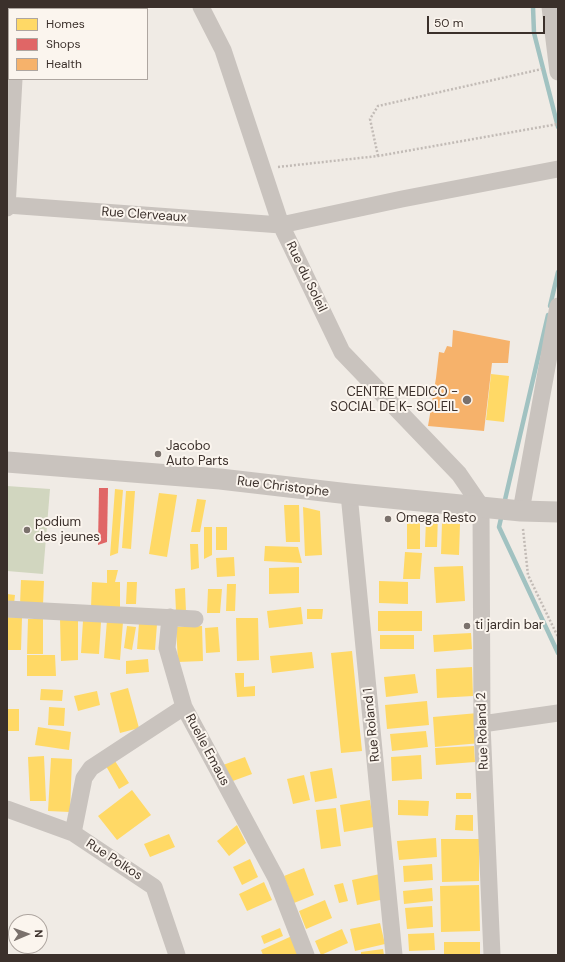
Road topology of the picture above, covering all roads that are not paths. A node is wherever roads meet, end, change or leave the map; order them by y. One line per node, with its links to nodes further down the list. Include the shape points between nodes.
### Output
1 (201, 7): 7 (street, Rue du Soleil, via 223,50)
2 (550, 7): 3 (street)
3 (558, 72)
4 (14, 80): 6 (street)
5 (558, 169): 7 (street, Rue Clerveaux)
6 (7, 206): 7 (street, Rue Clerveaux)
7 (281, 225): 11 (street, Rue du Soleil, via 342,352 459,474)
8 (558, 306): 12 (street)
9 (7, 462): 10 (street, Rue Christophe, via 220,479)
10 (349, 494): 11 (street, Rue Christophe); 24 (street, Rue Roland 1)
11 (481, 506): 12 (street, Rue Christophe); 19 (street, Rue Roland 2)
12 (520, 511): 13 (street, Rue Christophe)
13 (558, 512)
14 (7, 609): 15 (street)
15 (170, 617): 16 (street); 17 (street, via 167,648)
16 (195, 619)
17 (184, 707): 21 (street, Ruelle Emaus, via 91,768 84,778); 23 (street, Ruelle Emaus, via 276,878)
18 (558, 714): 19 (street)
19 (482, 724): 25 (street, Rue Roland 2)
20 (7, 809): 21 (street, Rue Polkos)
21 (73, 833): 22 (street, Rue Polkos, via 154,887)
22 (177, 955)
23 (306, 955)
24 (394, 955)
25 (492, 955)

